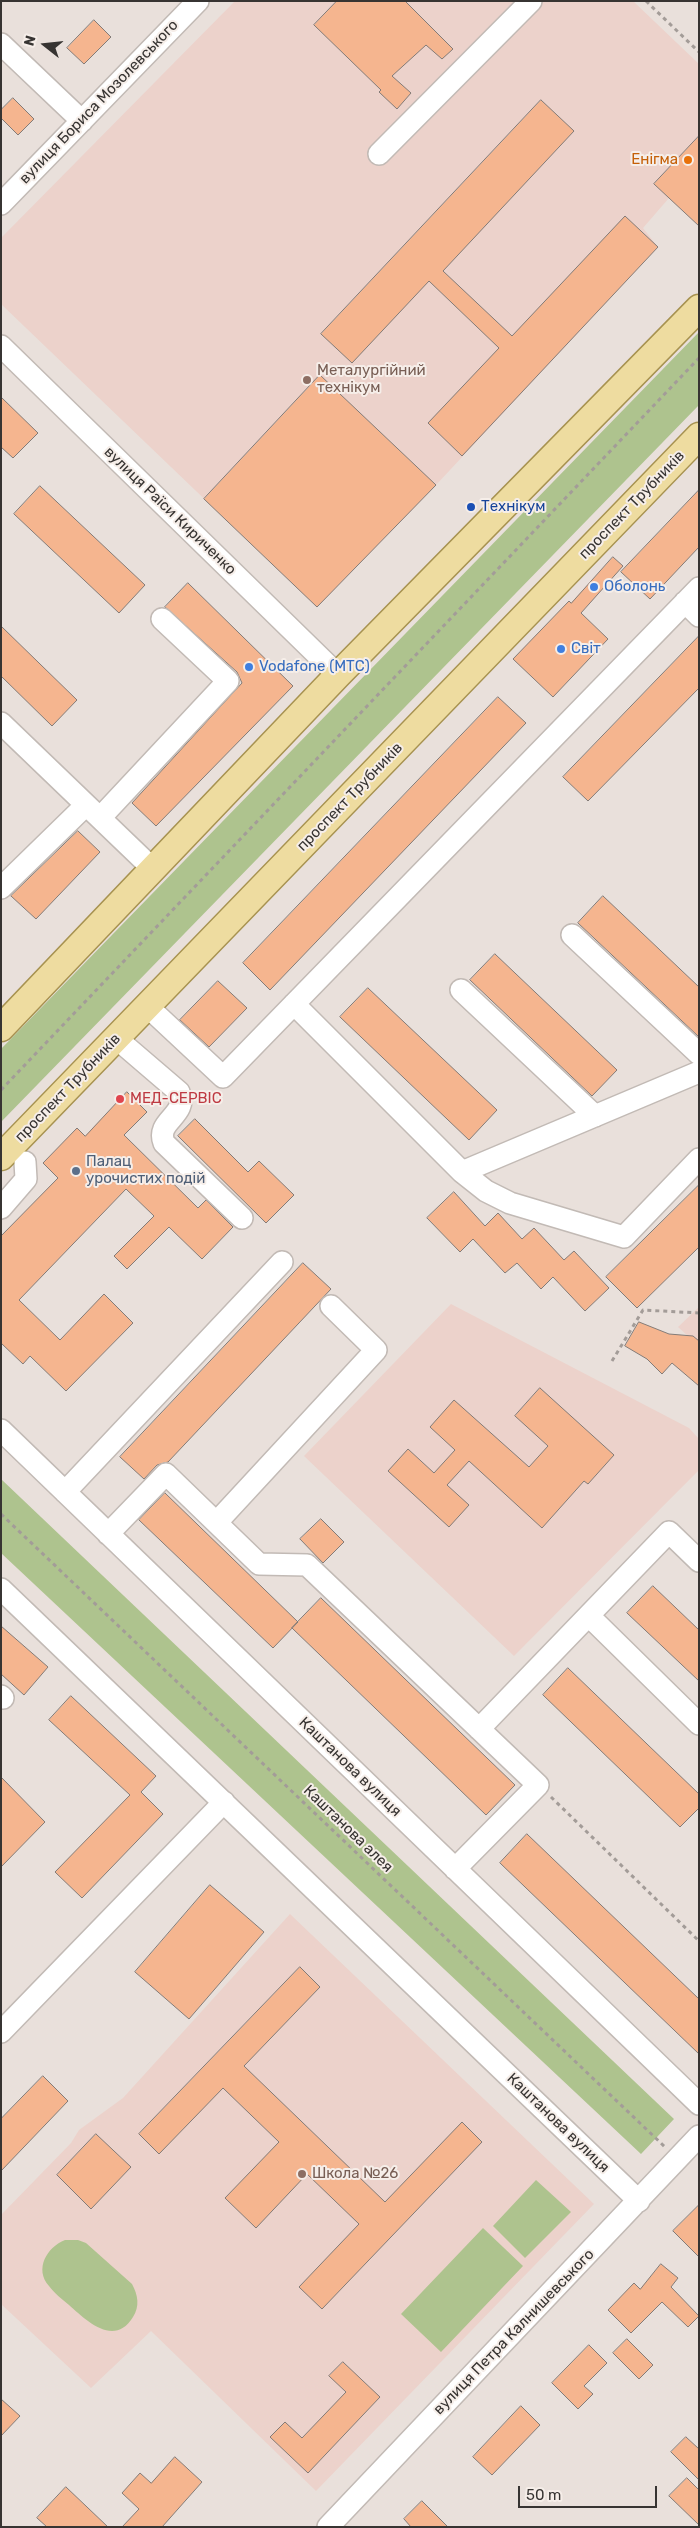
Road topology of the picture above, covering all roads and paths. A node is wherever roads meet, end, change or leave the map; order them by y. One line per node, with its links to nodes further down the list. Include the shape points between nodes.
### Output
1 (198, 1): 6 (street, вулиця Бориса Мозолевського)
2 (531, 1): 7 (street)
3 (646, 1): 5 (path)
4 (1, 44): 6 (street)
5 (699, 52)
6 (82, 121): 8 (street, вулиця Бориса Мозолевського)
7 (379, 154)
8 (1, 204)
9 (699, 308): 15 (main road)
10 (1, 346): 15 (street, вулиця Раїси Кириченко)
11 (699, 358): 28 (path)
12 (699, 436): 23 (main road, проспект Трубників)
13 (694, 602): 22 (street)
14 (162, 619): 17 (street, via 228,681)
15 (338, 675): 18 (main road)
16 (1, 724): 17 (street)
17 (93, 811): 18 (street); 19 (street)
18 (153, 869): 24 (main road)
19 (1, 888)
20 (572, 935): 26 (street)
21 (461, 990): 29 (street)
22 (294, 1004): 23 (street, via 222,1077); 32 (street)
23 (148, 1006): 25 (main road, проспект Трубників)
24 (1, 1028)
25 (116, 1038): 30 (main road, проспект Трубників); 34 (street, via 179,1092 180,1108 163,1130 164,1143)
26 (699, 1054)
27 (699, 1072): 29 (street)
28 (1, 1090)
29 (595, 1116): 32 (street)
30 (13, 1160): 33 (street, via 26,1179)
31 (699, 1160): 32 (street, via 624,1237 510,1203 486,1191)
32 (462, 1172)
33 (1, 1208)
34 (242, 1218)
35 (282, 1262): 40 (street)
36 (331, 1306): 42 (street, via 376,1350)
37 (699, 1313): 38 (path, via 643,1310)
38 (612, 1361)
39 (1, 1430): 40 (street, Каштанова вулиця)
40 (65, 1492): 43 (street, Каштанова вулиця)
41 (1, 1514): 55 (path, Каштанова алея)
42 (217, 1522): 43 (street, via 166,1474); 48 (street, via 259,1564 307,1564)
43 (108, 1534): 51 (street, Каштанова вулиця)
44 (699, 1561): 46 (street, via 669,1532)
45 (1, 1589): 50 (street, Каштанова вулиця)
46 (588, 1616): 47 (street); 48 (street)
47 (699, 1724)
48 (480, 1729): 49 (street)
49 (538, 1785): 51 (street); 52 (path)
50 (224, 1802): 53 (street); 56 (street, Каштанова вулиця)
51 (455, 1868): 54 (street, Каштанова вулиця)
52 (699, 1942)
53 (1, 2032)
54 (699, 2104)
55 (691, 2149): 56 (street, вулиця Петра Калнишевського)
56 (639, 2201): 57 (street, вулиця Петра Калнишевського)
57 (328, 2527)

